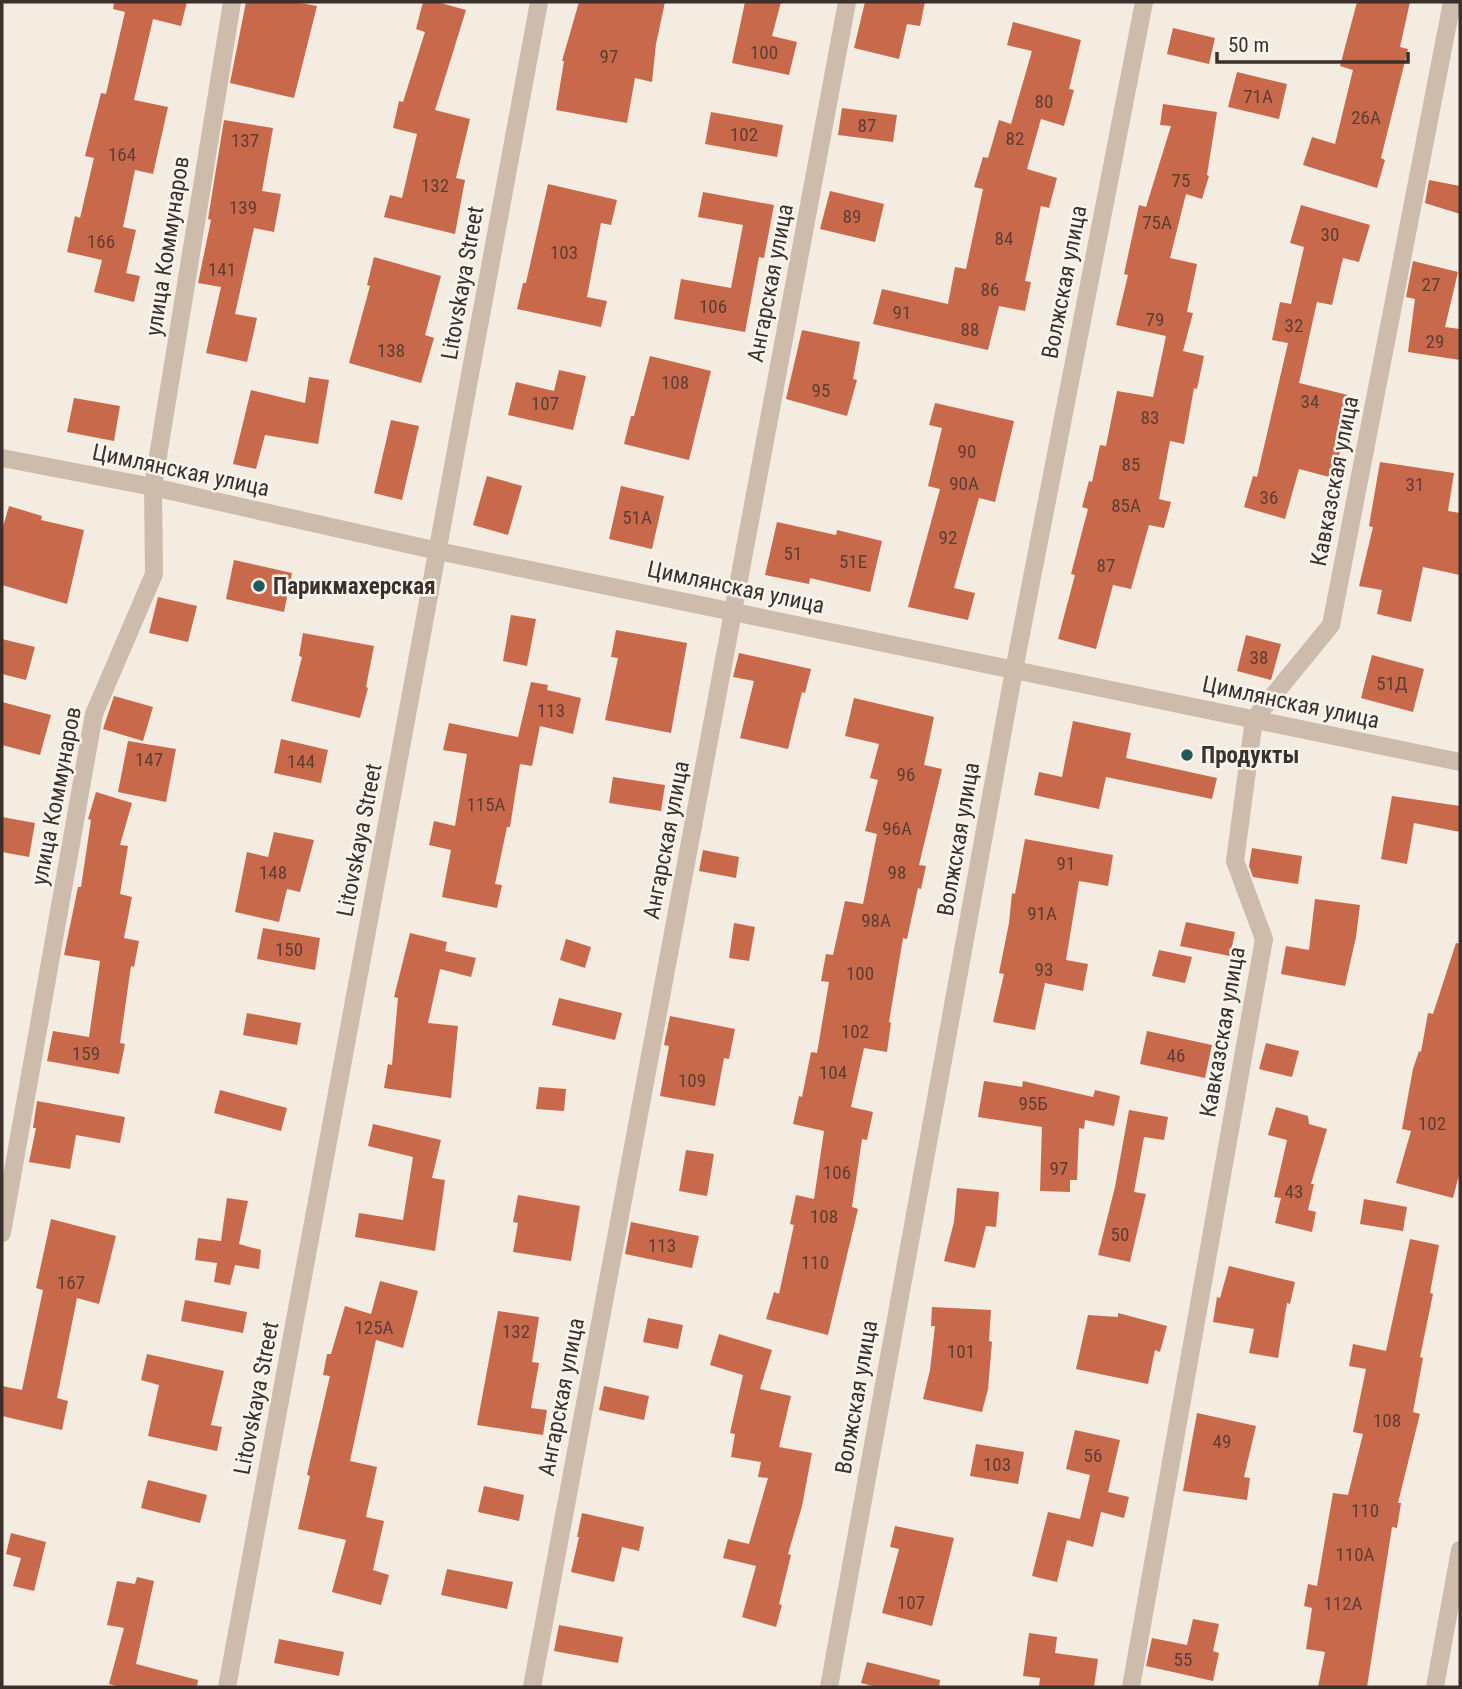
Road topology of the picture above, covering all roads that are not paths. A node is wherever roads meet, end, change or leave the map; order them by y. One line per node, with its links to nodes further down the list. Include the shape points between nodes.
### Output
1 (232, 2): 7 (street, улица Коммунаров)
2 (539, 2): 8 (street, Litovskaya Street)
3 (847, 2): 9 (street, Ангарская улица)
4 (1144, 2): 10 (street, Волжская улица)
5 (1452, 2): 11 (street, Кавказская улица, via 1331,625)
6 (2, 458): 7 (street, Цимлянская улица)
7 (153, 487): 8 (street, Цимлянская улица); 13 (street, улица Коммунаров, via 154,574 94,714)
8 (438, 551): 9 (street, Цимлянская улица); 15 (street, Litovskaya Street)
9 (734, 612): 10 (street, Цимлянская улица); 16 (street, Ангарская улица)
10 (1013, 670): 11 (street, Цимлянская улица); 17 (street, Волжская улица)
11 (1254, 719): 12 (street, Цимлянская улица); 18 (street, Кавказская улица, via 1235,861 1264,939)
12 (1460, 762)
13 (2, 1233)
14 (1460, 1550): 19 (street)
15 (227, 1687)
16 (532, 1687)
17 (829, 1687)
18 (1130, 1687)
19 (1435, 1687)

